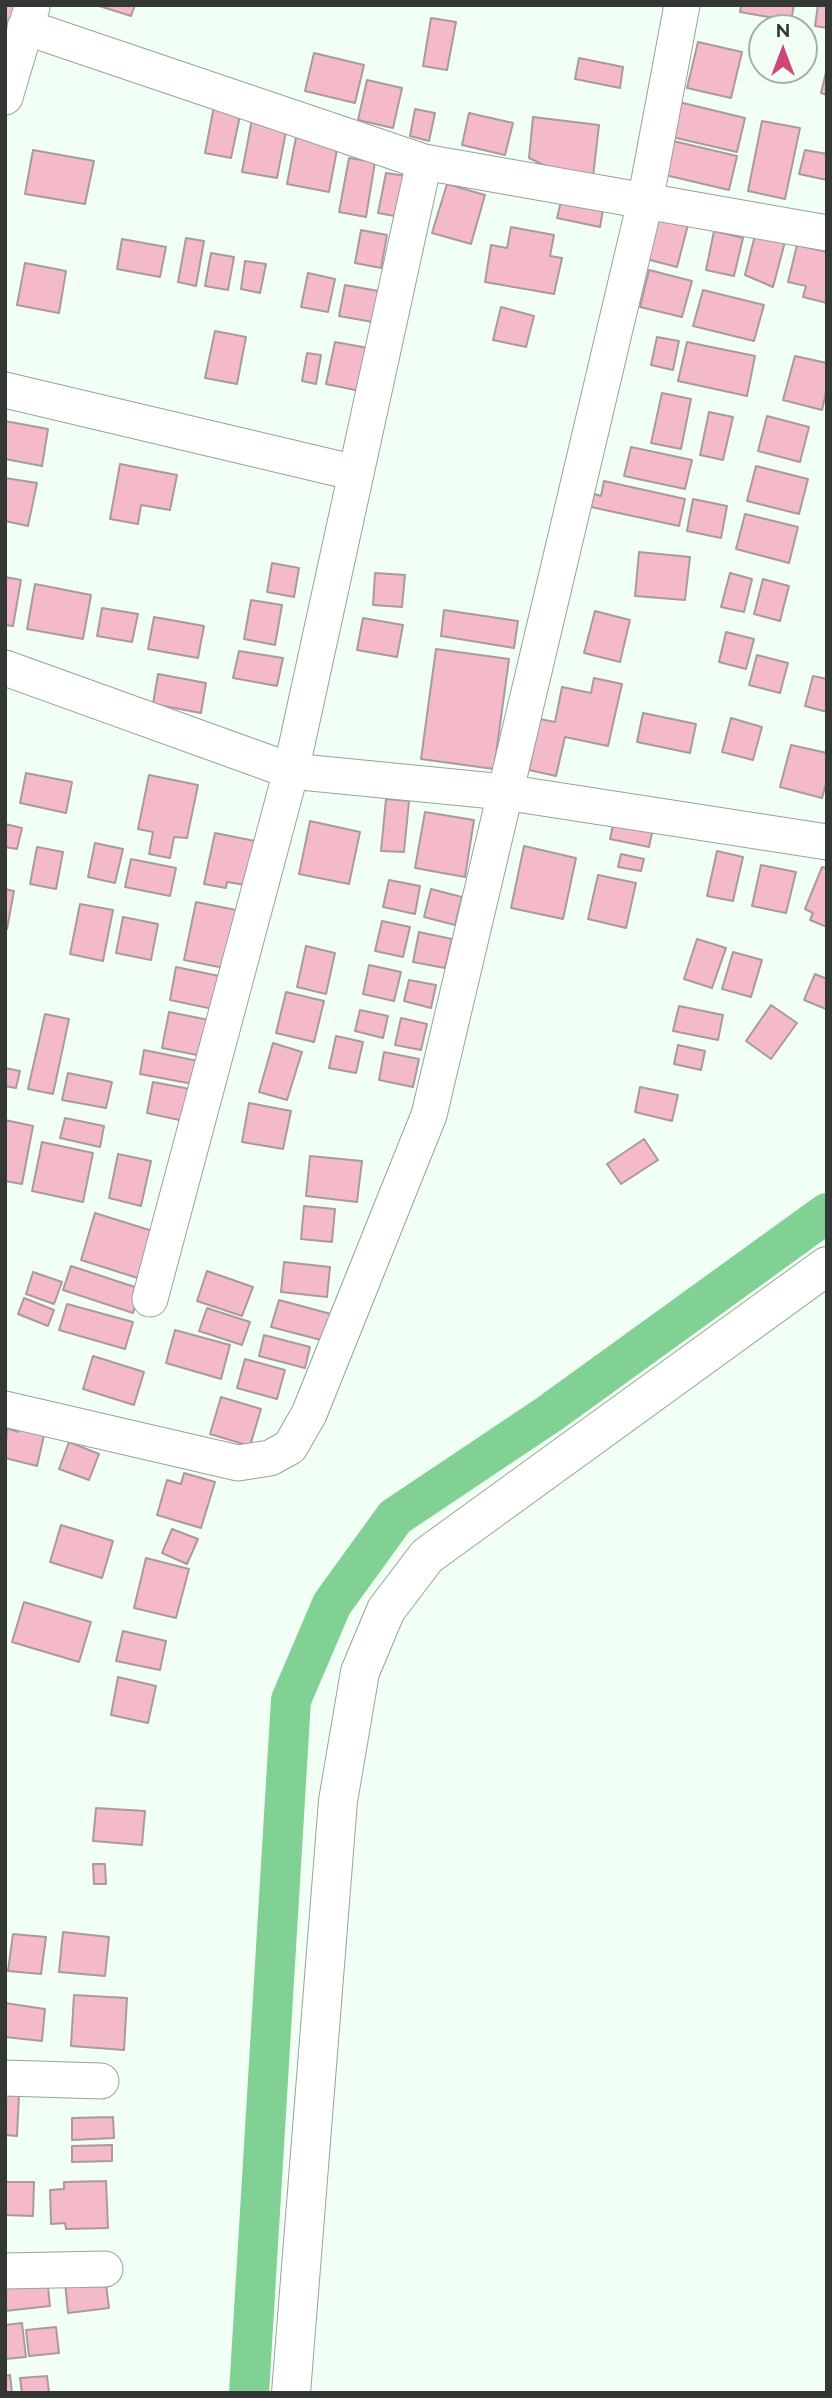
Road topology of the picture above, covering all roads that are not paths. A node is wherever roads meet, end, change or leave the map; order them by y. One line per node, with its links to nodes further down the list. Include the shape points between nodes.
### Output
1 (682, 5): 5 (street)
2 (29, 16): 3 (street); 4 (street)
3 (5, 97)
4 (424, 162): 5 (street); 8 (street)
5 (645, 202): 6 (street); 11 (street)
6 (827, 233)
7 (5, 390): 8 (street)
8 (356, 473): 10 (street)
9 (5, 668): 10 (street)
10 (291, 771): 11 (street); 14 (street)
11 (503, 792): 12 (street); 15 (street, via 429,1115 309,1414 289,1447 270,1458 237,1463)
12 (826, 836)
13 (827, 1266): 20 (street, via 427,1556 386,1610 360,1672 338,1801)
14 (150, 1299)
15 (5, 1409)
16 (5, 2078): 17 (street)
17 (102, 2081)
18 (104, 2269): 19 (street)
19 (5, 2271)
20 (291, 2393)

